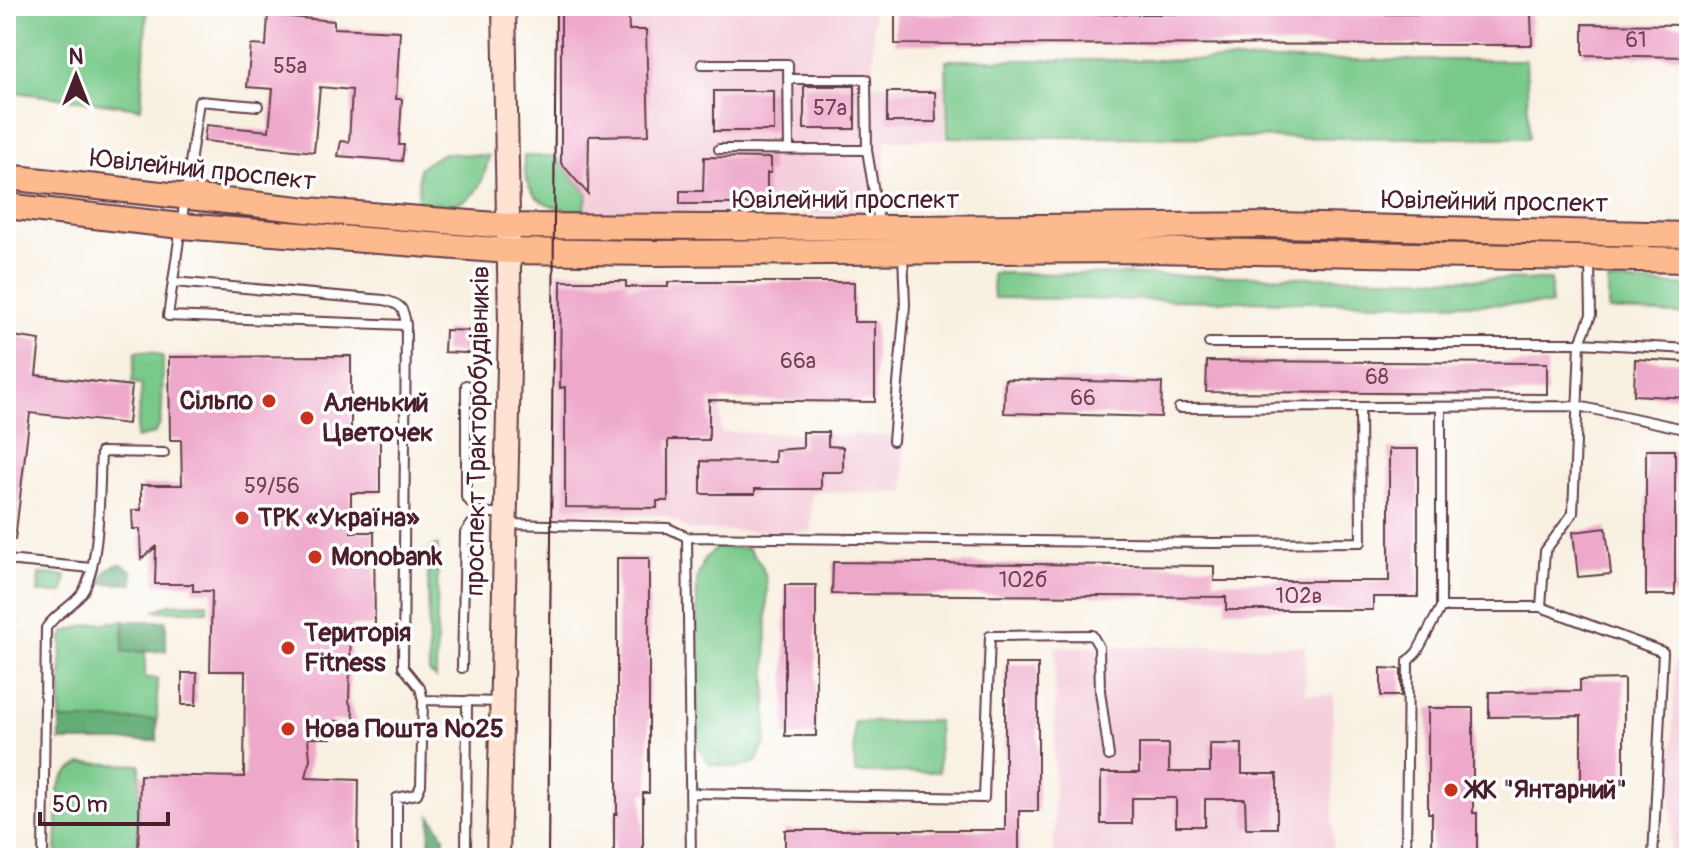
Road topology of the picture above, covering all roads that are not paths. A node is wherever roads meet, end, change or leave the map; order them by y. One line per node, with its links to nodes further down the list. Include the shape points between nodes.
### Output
1 (504, 6): 12 (main road, проспект Тракторобудівників)
2 (702, 64): 3 (lane, via 788,64)
3 (788, 79): 6 (lane); 7 (lane, via 866,79)
4 (258, 106): 9 (lane, via 199,101)
5 (719, 149): 6 (lane)
6 (789, 149): 7 (lane)
7 (867, 150): 15 (lane)
8 (6, 177): 9 (main road, Ювілейний проспект)
9 (186, 197): 11 (lane); 12 (main road, Ювілейний проспект)
10 (6, 206): 11 (main road, Ювілейний проспект)
11 (181, 226): 16 (main road, Ювілейний проспект); 20 (lane)
12 (508, 226): 15 (main road, Ювілейний проспект); 16 (main road, проспект Тракторобудівників)
13 (1472, 230): 14 (main road, Ювілейний проспект); 15 (main road, Ювілейний проспект, via 1279,225); 17 (main road)
14 (1689, 235)
15 (898, 237): 16 (main road, Ювілейний проспект, via 652,253); 17 (main road, Ювілейний проспект, via 1147,250); 31 (lane, via 905,305)
16 (509, 251): 34 (main road, проспект Тракторобудівників)
17 (1472, 255): 18 (main road, Ювілейний проспект)
18 (1589, 258): 19 (main road, Ювілейний проспект); 23 (lane, via 1591,315)
19 (1689, 260)
20 (173, 282): 21 (lane, via 384,300 403,308); 21 (lane, via 168,316)
21 (406, 325): 41 (lane, via 402,660)
22 (1209, 343): 23 (lane)
23 (1580, 343): 24 (lane); 26 (lane)
24 (1689, 349)
25 (466, 385): 33 (lane, via 466,497)
26 (1578, 406): 28 (lane); 30 (lane); 39 (lane, via 1573,513 1545,551)
27 (1179, 408): 29 (lane)
28 (1441, 408): 29 (lane); 38 (lane)
29 (1360, 409): 35 (lane, via 1361,542)
30 (1689, 430)
31 (893, 441)
32 (164, 453): 37 (lane, via 101,452)
33 (480, 513): 34 (lane); 40 (lane, via 465,533)
34 (504, 518): 35 (lane, via 668,528); 43 (main road, проспект Тракторобудівників)
35 (687, 537): 45 (lane)
36 (6, 560): 37 (lane)
37 (92, 568): 46 (lane, via 81,594 46,628)
38 (1441, 607): 39 (lane); 51 (lane, via 1408,661)
39 (1541, 607): 52 (lane, via 1663,652)
40 (462, 668)
41 (423, 700): 42 (lane); 47 (lane, via 421,785 417,794 397,798)
42 (467, 701): 43 (lane); 48 (lane)
43 (501, 702): 49 (main road, проспект Тракторобудівників)
44 (1109, 756): 45 (lane, via 1099,647 1092,635 990,636 984,798)
45 (690, 793): 50 (lane)
46 (43, 858)
47 (397, 858)
48 (466, 858)
49 (498, 858)
50 (691, 858)
51 (1406, 858)
52 (1653, 858)

